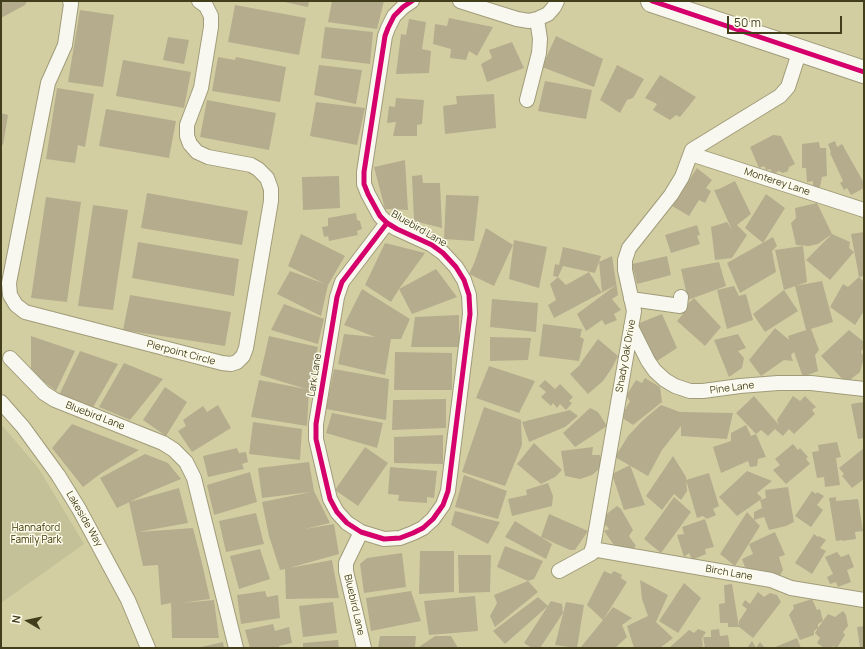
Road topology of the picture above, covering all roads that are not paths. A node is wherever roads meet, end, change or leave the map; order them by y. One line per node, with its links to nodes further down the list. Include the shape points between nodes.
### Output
1 (70, 1): 2 (street, Pierpoint Circle, via 65,45 48,83 9,283 10,295 16,305 25,312 231,364 244,356 246,348 271,189 267,178 251,165 208,157 197,152 190,144 187,124 201,88 211,27 211,16 206,6)
2 (199, 1)
3 (412, 1): 13 (street, Bluebird Lane, via 394,16 386,32 364,172 364,184 368,194 380,216)
4 (460, 1): 7 (street, via 517,19)
5 (557, 1): 7 (street, via 548,14)
6 (663, 3): 8 (main road)
7 (537, 19): 10 (street, via 539,53)
8 (800, 50): 9 (main road); 11 (street, Shady Oak Drive, via 788,86 780,96 692,150)
9 (864, 72)
10 (527, 100)
11 (691, 154): 12 (street, Monterey Lane); 15 (street, Shady Oak Drive, via 671,195 629,248 625,270)
12 (864, 210)
13 (387, 223): 20 (street, Lark Lane, via 342,282 337,297 316,424 316,439 330,499 347,523); 20 (street, Bluebird Lane, via 432,245 456,267 469,295 470,314 448,491 443,505 423,528 400,538 384,539)
14 (681, 297): 15 (street, via 680,306)
15 (631, 299): 16 (street, Shady Oak Drive, via 634,311)
16 (631, 327): 18 (street, Pine Lane, via 655,371 675,386 690,390 778,383); 21 (street, Shady Oak Drive)
17 (10, 358): 25 (street, Bluebird Lane, via 44,393 55,400 163,443 186,462 194,478)
18 (864, 389)
19 (1, 402): 24 (street, Lakeside Way, via 58,475 79,509 128,600)
20 (361, 532): 26 (street, Bluebird Lane, via 346,563 346,571)
21 (592, 549): 22 (street, via 592,553); 23 (street, Birch Lane, via 771,580 791,588)
22 (559, 571)
23 (864, 600)
24 (148, 648)
25 (236, 648)
26 (364, 648)

